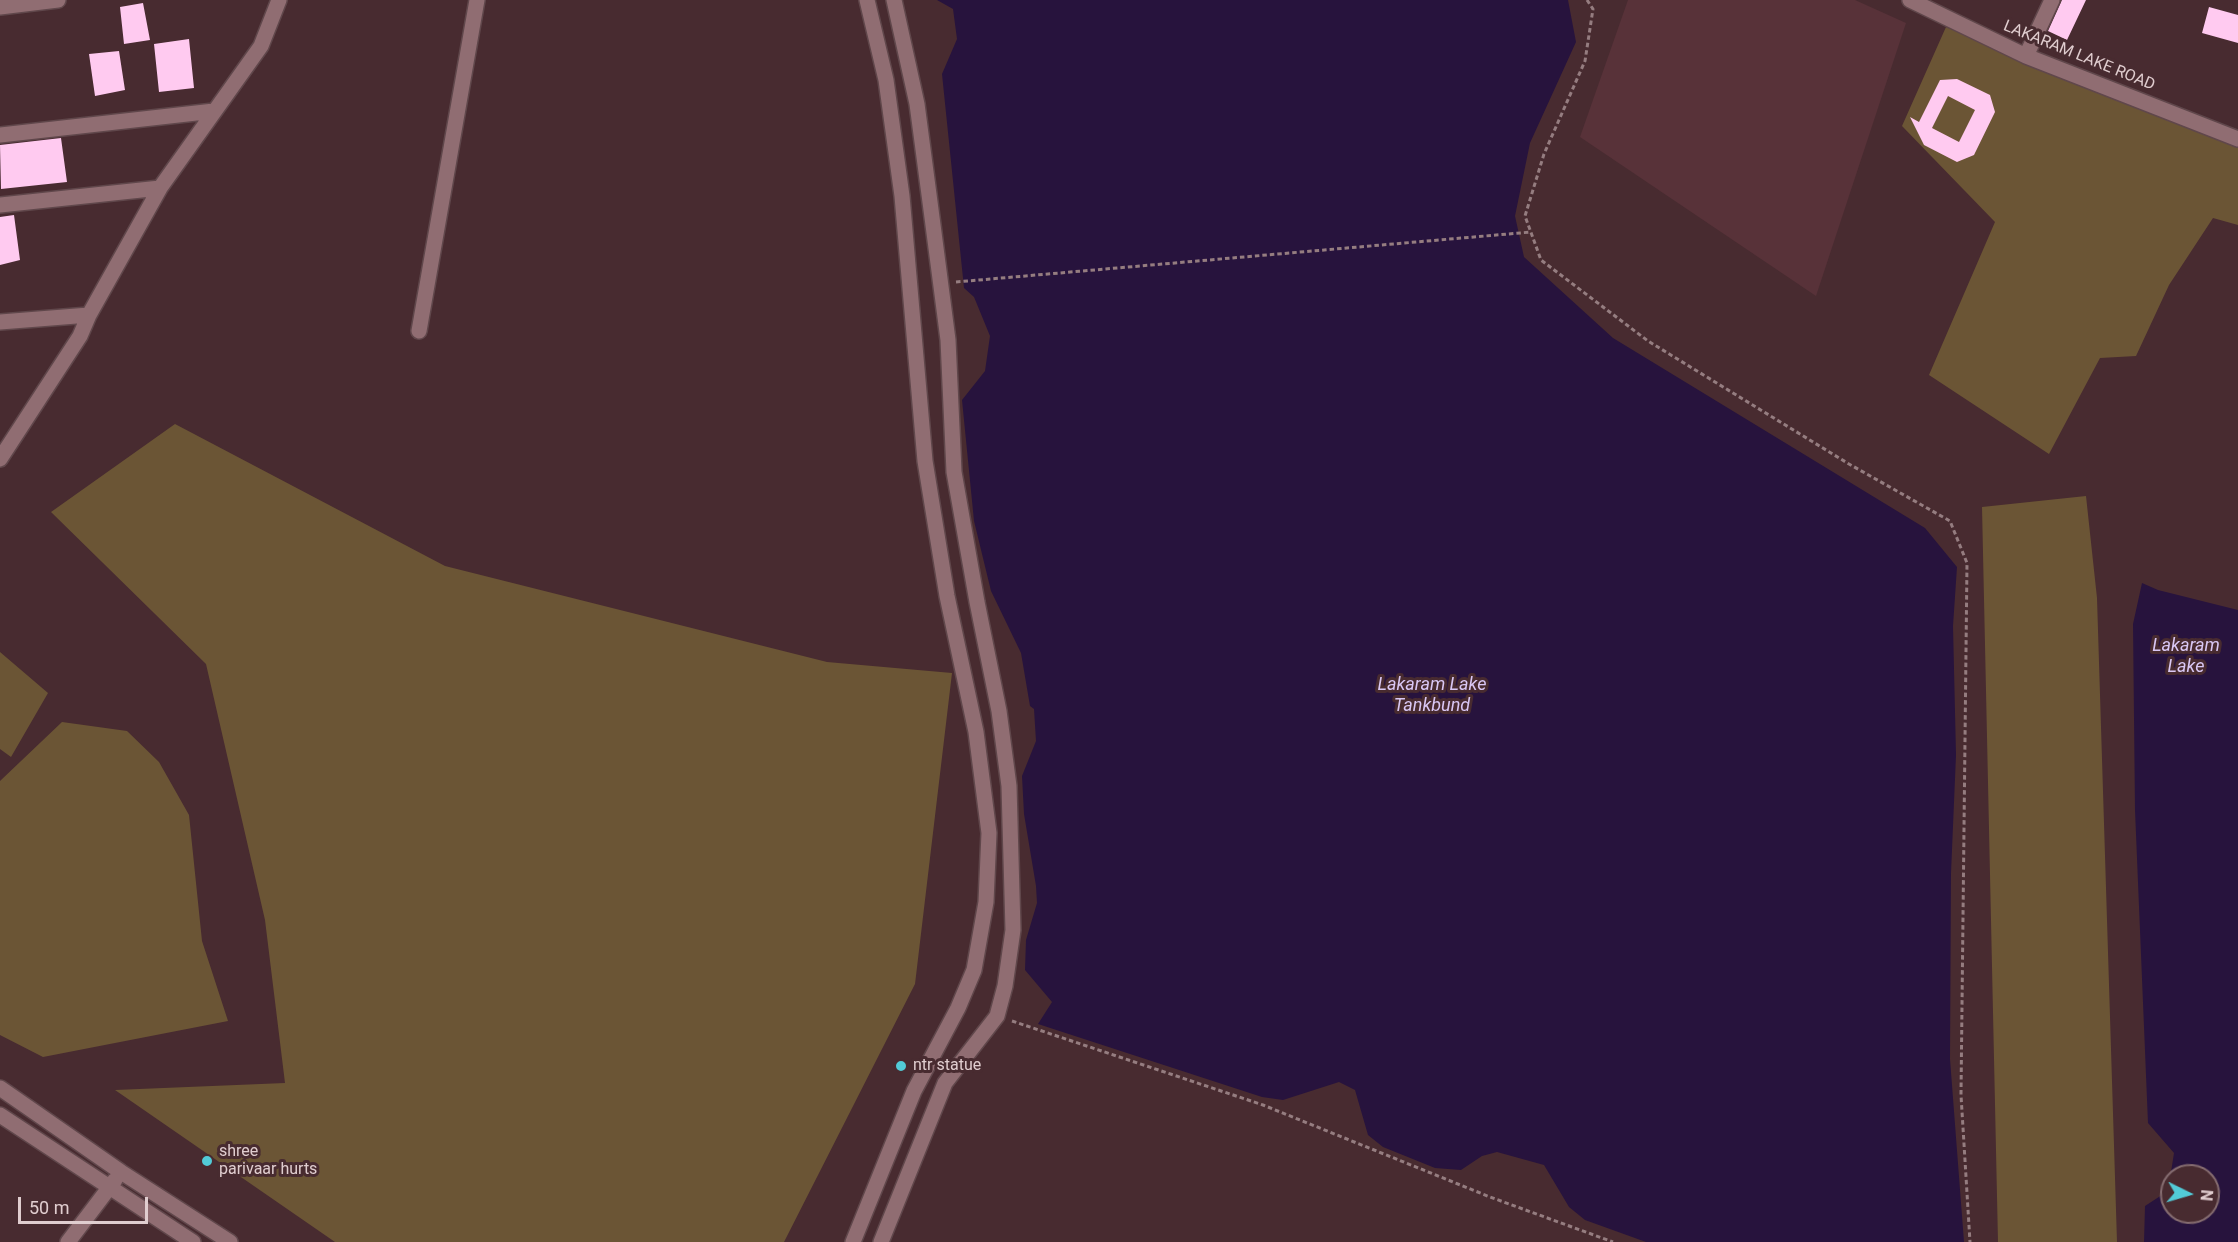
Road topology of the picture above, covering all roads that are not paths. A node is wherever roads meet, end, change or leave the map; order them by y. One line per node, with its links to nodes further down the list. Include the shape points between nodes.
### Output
1 (58, 0): 8 (street)
2 (279, 0): 10 (street, via 261,46)
3 (477, 0): 17 (street)
4 (867, 0): 19 (street, via 886,80 902,196 925,461 947,596 976,732 989,833 986,902 974,970)
5 (894, 0): 20 (street, via 917,104 948,340 954,472 999,711 1009,786 1013,930 1005,986 997,1016)
6 (1910, 0): 9 (street, LAKARAM LAKE ROAD)
7 (2052, 0): 9 (street)
8 (0, 7)
9 (2026, 56): 12 (street, LAKARAM LAKE ROAD)
10 (214, 111): 11 (street); 13 (street)
11 (0, 135)
12 (2238, 139)
13 (160, 188): 14 (street); 15 (street)
14 (0, 205)
15 (89, 315): 16 (street); 18 (street, via 80,336)
16 (0, 322)
17 (419, 331)
18 (0, 459)
19 (925, 1071): 20 (street); 28 (street)
20 (945, 1083): 29 (street)
21 (0, 1088): 23 (street)
22 (0, 1115): 24 (street)
23 (121, 1172): 24 (street); 27 (street)
24 (109, 1187): 25 (street); 26 (street)
25 (68, 1242)
26 (193, 1242)
27 (230, 1242)
28 (853, 1242)
29 (881, 1242)

